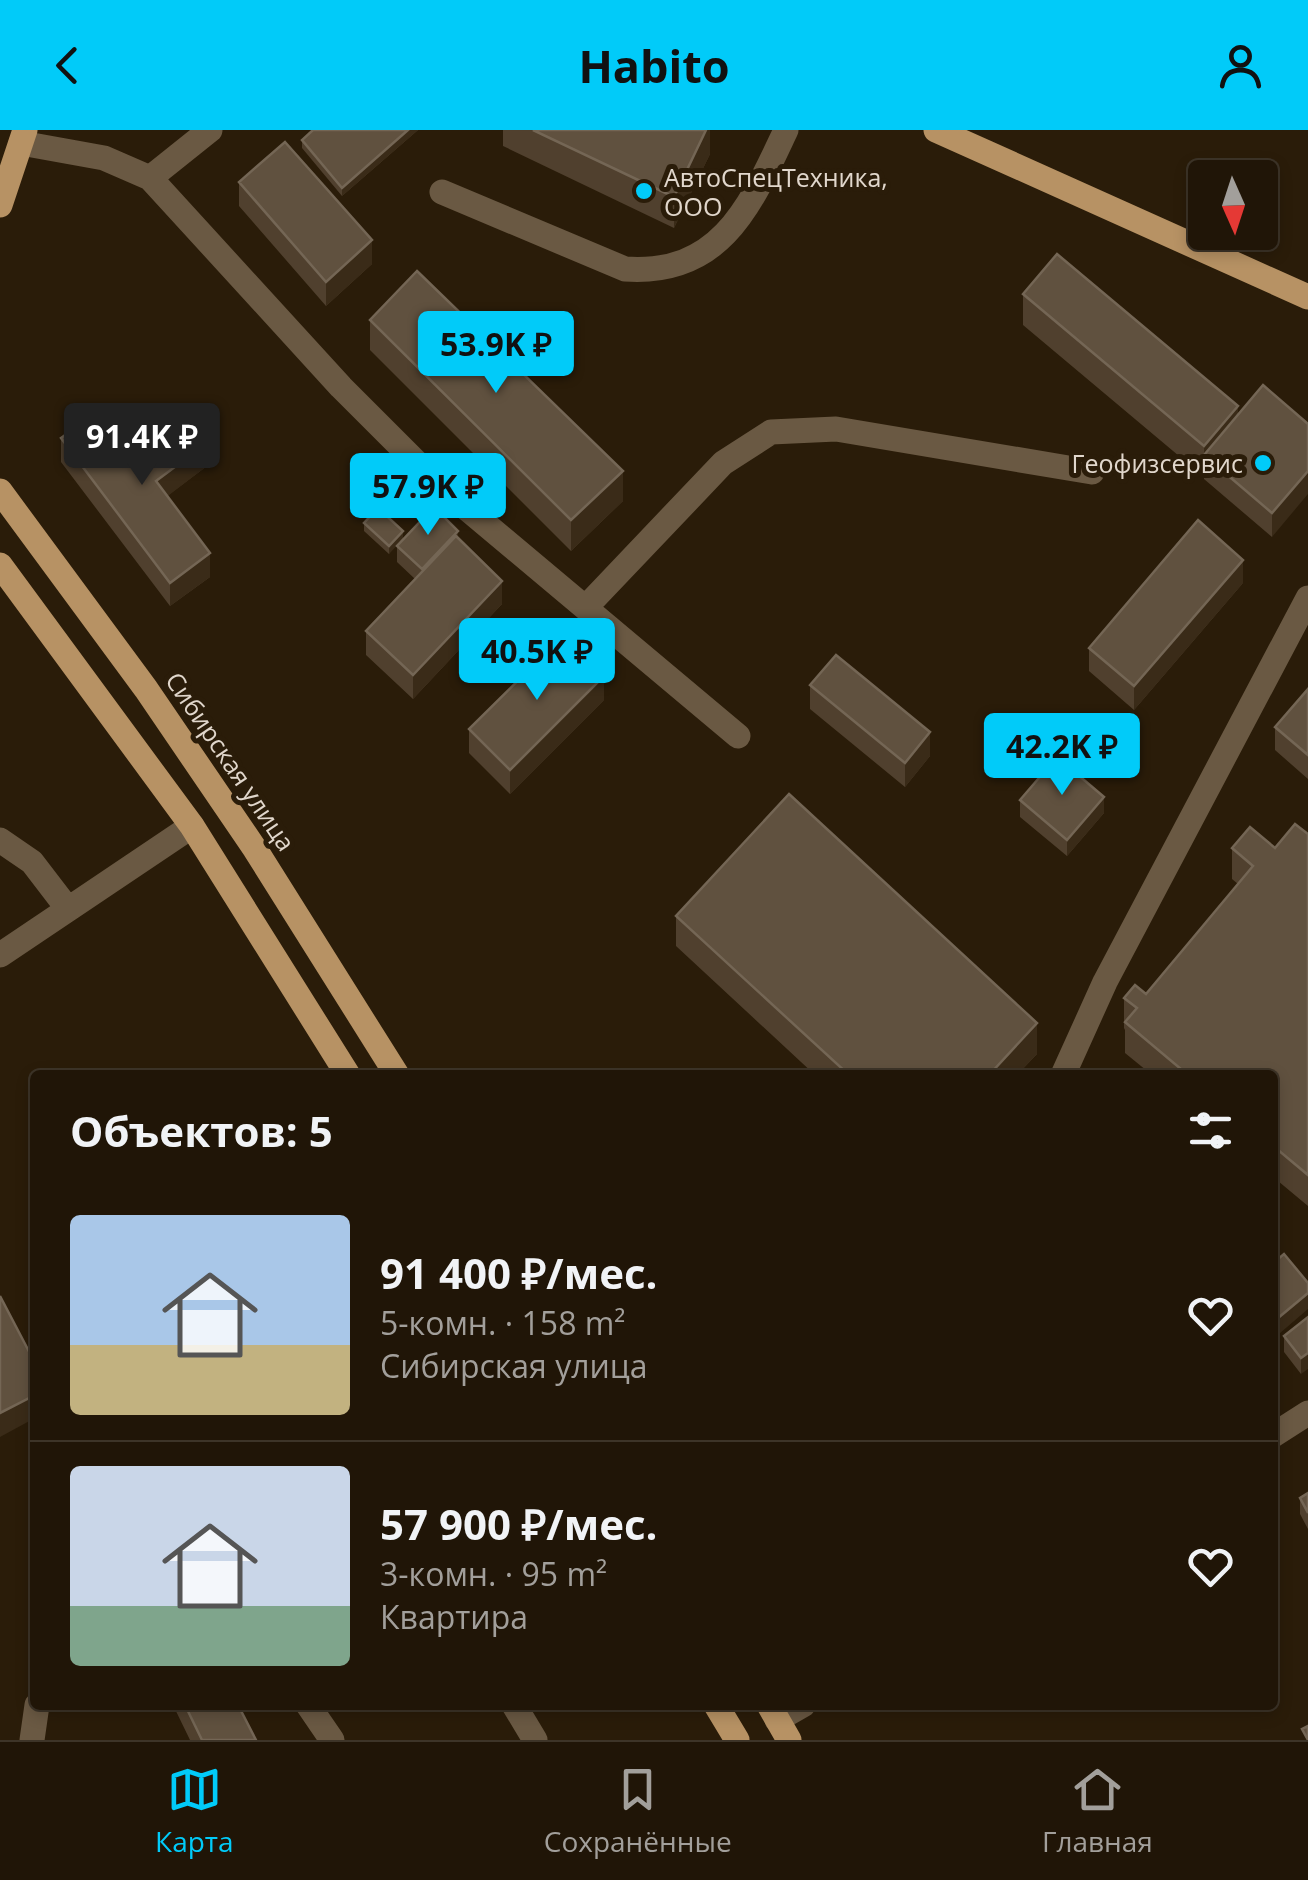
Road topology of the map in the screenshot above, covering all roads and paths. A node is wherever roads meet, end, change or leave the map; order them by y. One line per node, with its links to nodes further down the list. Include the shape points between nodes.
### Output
1 (210, 130): 5 (lane)
2 (786, 130): 6 (lane, via 748,211 719,242 678,265 650,271 625,269)
3 (936, 130): 8 (main road)
4 (22, 134): 5 (lane); 7 (main road)
5 (150, 178): 13 (lane, via 428,473)
6 (442, 192)
7 (0, 205)
8 (1308, 297)
9 (1092, 472): 13 (lane, via 836,429 771,432 723,463)
10 (0, 491): 20 (main road, Сибирская улица, via 234,816)
11 (0, 565): 15 (main road)
12 (1308, 598): 21 (lane)
13 (586, 606): 14 (lane)
14 (738, 736)
15 (192, 826): 17 (lane); 19 (main road)
16 (0, 840): 17 (lane, via 32,862)
17 (68, 909): 18 (lane)
18 (0, 956)
19 (345, 1070)
20 (394, 1070)
21 (1064, 1070)
22 (1308, 1413): 23 (lane)
23 (1278, 1432)
24 (36, 1710): 28 (lane)
25 (311, 1710): 29 (lane)
26 (517, 1710): 30 (lane)
27 (719, 1710): 31 (main road)
28 (32, 1740)
29 (332, 1740)
30 (535, 1740)
31 (737, 1740)

